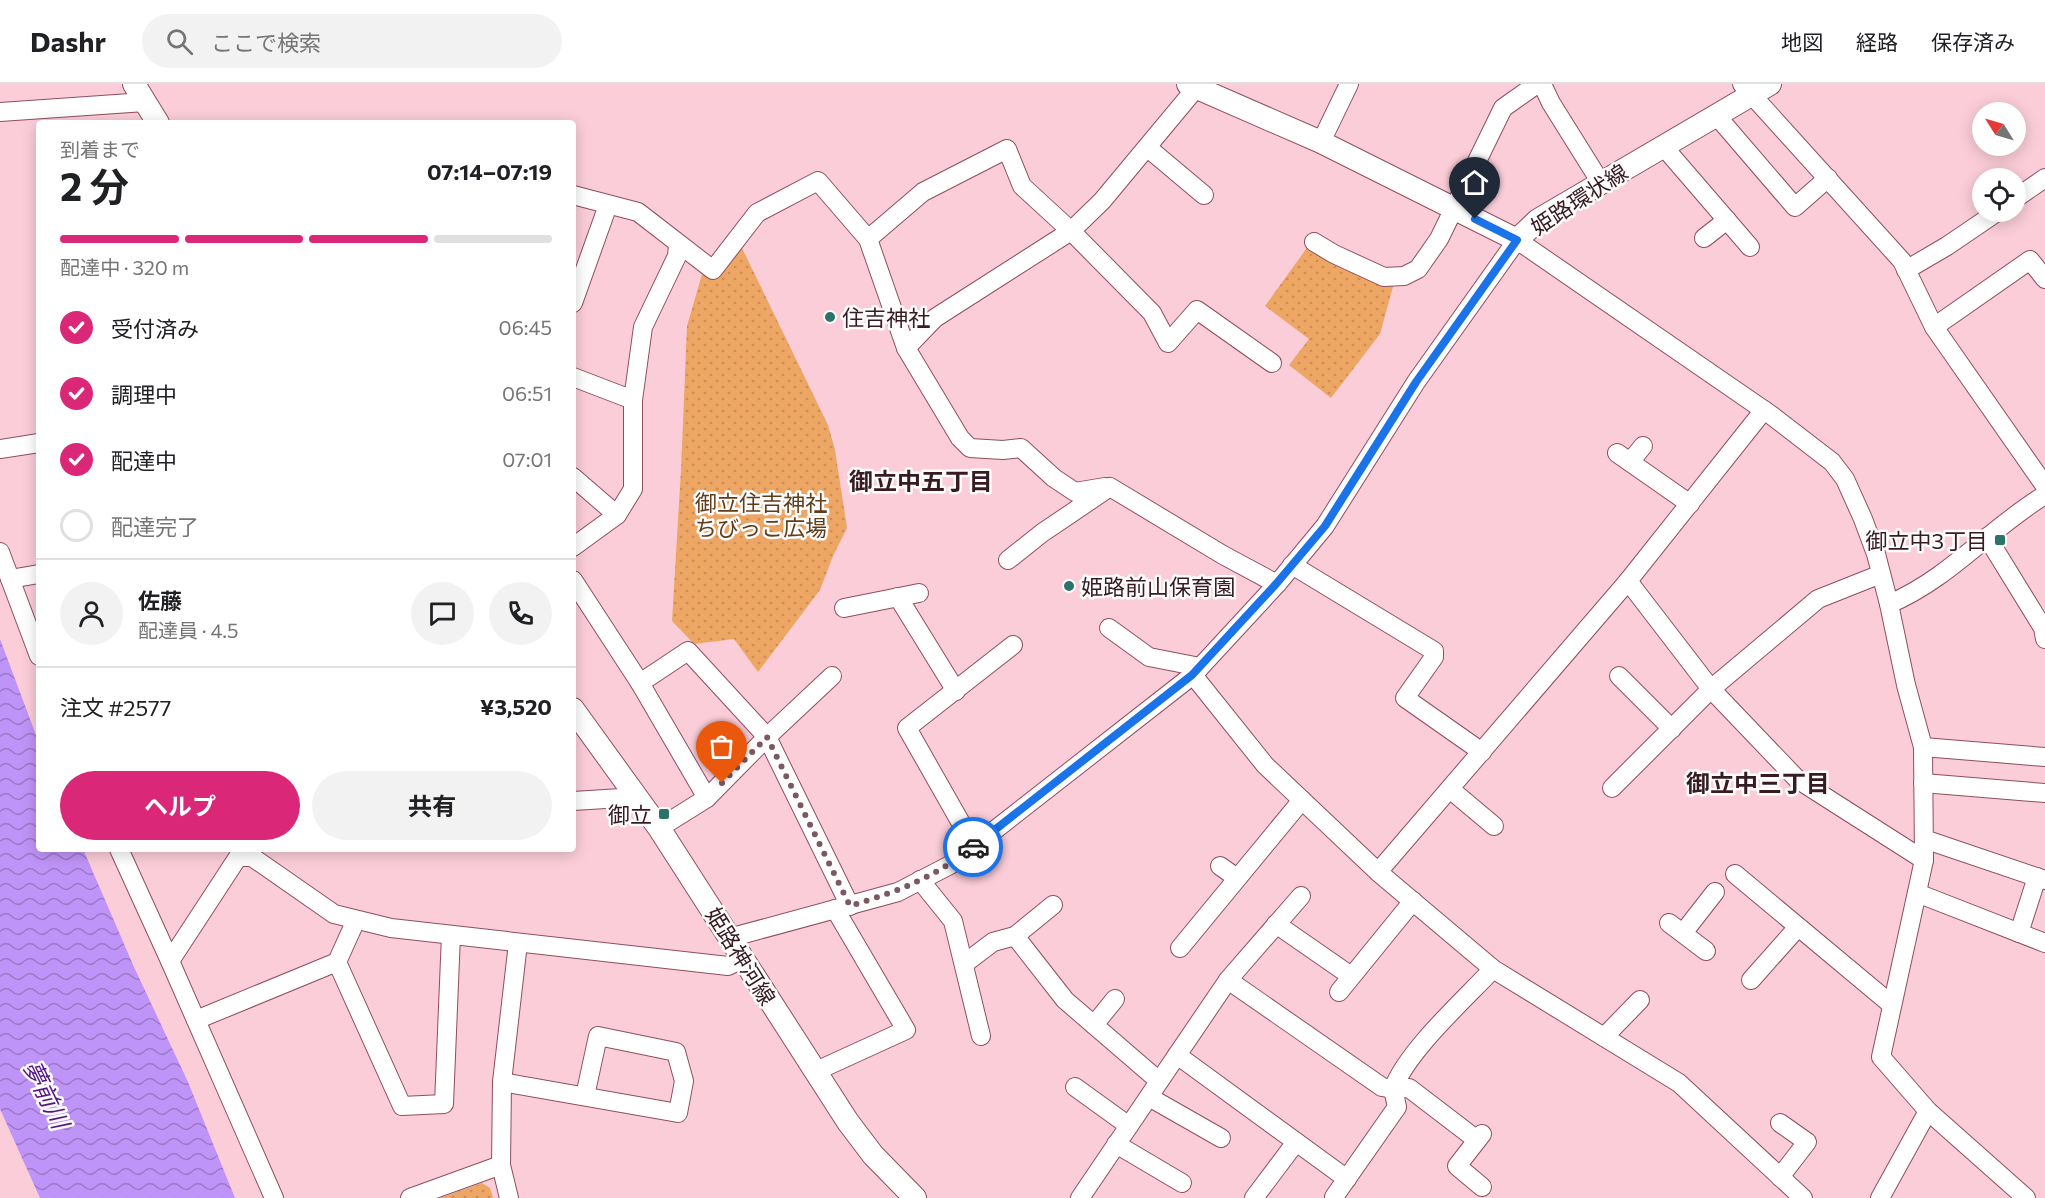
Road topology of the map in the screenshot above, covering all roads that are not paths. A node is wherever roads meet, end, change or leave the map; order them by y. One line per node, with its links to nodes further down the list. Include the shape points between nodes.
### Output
1 (1349, 84): 10 (street)
2 (1537, 84): 20 (street, via 1503,108)
3 (1542, 84): 15 (street)
4 (1192, 86): 10 (main road, 姫路環状線); 12 (street)
5 (1754, 88): 8 (main road, 姫路環状線); 13 (street)
6 (139, 93): 7 (street); 9 (main road)
7 (0, 112)
8 (1716, 115): 11 (main road, 姫路環状線); 13 (street, via 1795,207)
9 (156, 120)
10 (1321, 142): 20 (main road, 姫路環状線)
11 (1663, 146): 15 (main road, 姫路環状線); 21 (street)
12 (1148, 148): 17 (street); 23 (street)
13 (1828, 178): 30 (street)
14 (2045, 178): 16 (street)
15 (1601, 183): 26 (main road, 姫路環状線, via 1538,220)
16 (2026, 191)
17 (1204, 195)
18 (576, 196): 19 (street)
19 (608, 205): 28 (street, via 638,212); 32 (street)
20 (1454, 208): 26 (main road, 姫路環状線); 27 (street, via 1418,269 1404,276 1384,277)
21 (1726, 220): 24 (street); 29 (street)
22 (1982, 222): 30 (street)
23 (1071, 231): 25 (street, via 1022,186 1006,149 923,192); 34 (street, via 935,318); 35 (street, via 1152,313 1168,343 1197,310)
24 (1704, 238)
25 (868, 239): 28 (street, via 819,181 757,213 713,270); 34 (street)
26 (1517, 240): 38 (street); 52 (street, via 1416,382 1325,526)
27 (1314, 242)
28 (678, 245): 37 (street, via 677,256 643,327)
29 (1750, 247)
30 (1906, 270): 33 (street)
31 (2045, 279): 33 (street, via 2030,260)
32 (576, 295)
33 (1934, 327): 43 (street)
34 (906, 348): 44 (street, via 960,438 970,448 1021,448 1075,492)
35 (1272, 363)
36 (576, 378): 37 (street)
37 (633, 400): 47 (street, via 633,489)
38 (1764, 410): 46 (street); 53 (street, via 1816,447 1845,479)
39 (36, 443): 41 (street)
40 (1643, 446): 46 (street, via 1623,457)
41 (0, 449)
42 (576, 480): 47 (street)
43 (2045, 486)
44 (1110, 487): 51 (street); 57 (street)
45 (2045, 495): 48 (street)
46 (1690, 504): 56 (street)
47 (617, 515): 49 (street)
48 (1988, 537): 61 (street, via 1932,581); 64 (street, via 2043,628)
49 (576, 545)
50 (0, 552): 55 (street)
51 (1008, 560)
52 (1293, 565): 57 (street); 77 (street, via 1434,651 1434,657 1405,698)
53 (1881, 574): 61 (street); 71 (street, via 1818,600)
54 (36, 575): 55 (street)
55 (10, 579): 66 (street)
56 (1628, 581): 71 (street); 77 (street)
57 (1276, 584): 67 (street)
58 (576, 585): 70 (street)
59 (919, 593): 60 (street)
60 (898, 597): 62 (street); 72 (street)
61 (1889, 604): 76 (street)
62 (844, 608)
63 (1109, 628): 67 (street, via 1149,657)
64 (2045, 639)
65 (1013, 645): 72 (street)
66 (36, 648)
67 (1196, 671): 85 (street, via 1265,765); 90 (street)
68 (832, 676): 75 (street)
69 (1619, 676): 74 (street)
70 (640, 683): 75 (street, via 688,651); 84 (street)
71 (1711, 690): 74 (street); 92 (street, via 1797,779)
72 (956, 691): 90 (street, via 907,728)
73 (576, 714): 83 (main road, 姫路神河線)
74 (1672, 729): 80 (street)
75 (767, 737): 84 (street); 104 (street)
76 (1923, 747): 78 (street); 79 (street)
77 (1482, 752): 81 (street)
78 (2045, 757)
79 (1923, 783): 82 (street); 89 (street)
80 (1612, 788)
81 (1450, 789): 87 (street); 94 (street)
82 (2045, 793)
83 (638, 797): 86 (street); 88 (main road, 姫路神河線)
84 (706, 798): 88 (street)
85 (1302, 800): 94 (street); 96 (street)
86 (576, 801)
87 (1494, 826)
88 (659, 828): 111 (main road, 姫路神河線)
89 (1924, 839): 92 (street); 97 (street)
90 (974, 846): 98 (street, via 950,865)
91 (119, 852): 117 (street)
92 (1924, 860): 100 (street)
93 (1220, 866): 96 (street)
94 (1378, 872): 102 (street)
95 (1735, 874): 107 (street)
96 (1237, 878): 114 (street)
97 (2041, 879): 108 (street)
98 (920, 880): 104 (street, via 898,892); 119 (street, via 953,921)
99 (1715, 892): 115 (street, via 1676,928)
100 (1917, 893): 108 (street); 127 (street)
101 (1301, 896): 106 (street)
102 (1413, 901): 120 (street); 121 (street)
103 (1053, 905): 110 (street)
104 (843, 907): 111 (street); 133 (street, via 906,1030)
105 (356, 920): 109 (street); 117 (street, via 334,914 252,857 238,857); 118 (street)
106 (1276, 924): 121 (street); 122 (street)
107 (1798, 927): 123 (street); 127 (street)
108 (2019, 933): 113 (street)
109 (451, 935): 112 (street); 118 (street, via 444,1104 402,1106)
110 (1015, 936): 119 (street, via 993,942); 129 (street, via 1065,1000)
111 (729, 938): 116 (main road, 姫路神河線)
112 (518, 943): 116 (street, via 728,966); 135 (street)
113 (2045, 943)
114 (1180, 948)
115 (1706, 951)
116 (742, 959): 133 (main road, 姫路神河線)
117 (170, 961): 128 (street)
118 (337, 962): 128 (street)
119 (964, 964): 130 (street)
120 (1493, 969): 131 (street); 137 (street, via 1425,1041)
121 (1351, 976): 124 (street)
122 (1228, 980): 132 (street); 137 (street, via 1382,1087)
123 (1751, 980)
124 (1339, 992)
125 (1114, 999): 129 (street)
126 (1640, 1000): 131 (street)
127 (1892, 1005): 140 (street, via 1881,1057)
128 (196, 1020): 152 (street)
129 (1094, 1025): 134 (street)
130 (981, 1036)
131 (1604, 1037): 147 (street, via 1679,1083)
132 (1177, 1056): 134 (street); 144 (street)
133 (814, 1072): 155 (main road, 姫路神河線, via 873,1155)
134 (1159, 1081): 139 (street)
135 (502, 1082): 138 (street); 146 (street)
136 (1075, 1087): 142 (street)
137 (1393, 1089): 148 (street, via 1397,1107); 150 (street, via 1409,1088 1479,1137 1457,1166)
138 (585, 1096): 138 (street, via 678,1113 684,1081 676,1052 598,1036)
139 (1149, 1096): 142 (street); 143 (street)
140 (1928, 1111): 159 (street); 160 (street)
141 (1780, 1123): 147 (street, via 1807,1142)
142 (1129, 1126): 145 (street)
143 (1221, 1138)
144 (1296, 1142): 148 (street); 157 (street)
145 (1116, 1144): 149 (street); 156 (street)
146 (501, 1165): 153 (street); 154 (street)
147 (1780, 1177): 158 (street)
148 (1347, 1179): 151 (street)
149 (1182, 1183)
150 (1482, 1186)
151 (1334, 1197)
152 (274, 1198)
153 (410, 1198)
154 (509, 1198)
155 (915, 1198)
156 (1080, 1198)
157 (1254, 1198)
158 (1803, 1198)
159 (1880, 1198)
160 (2026, 1198)

